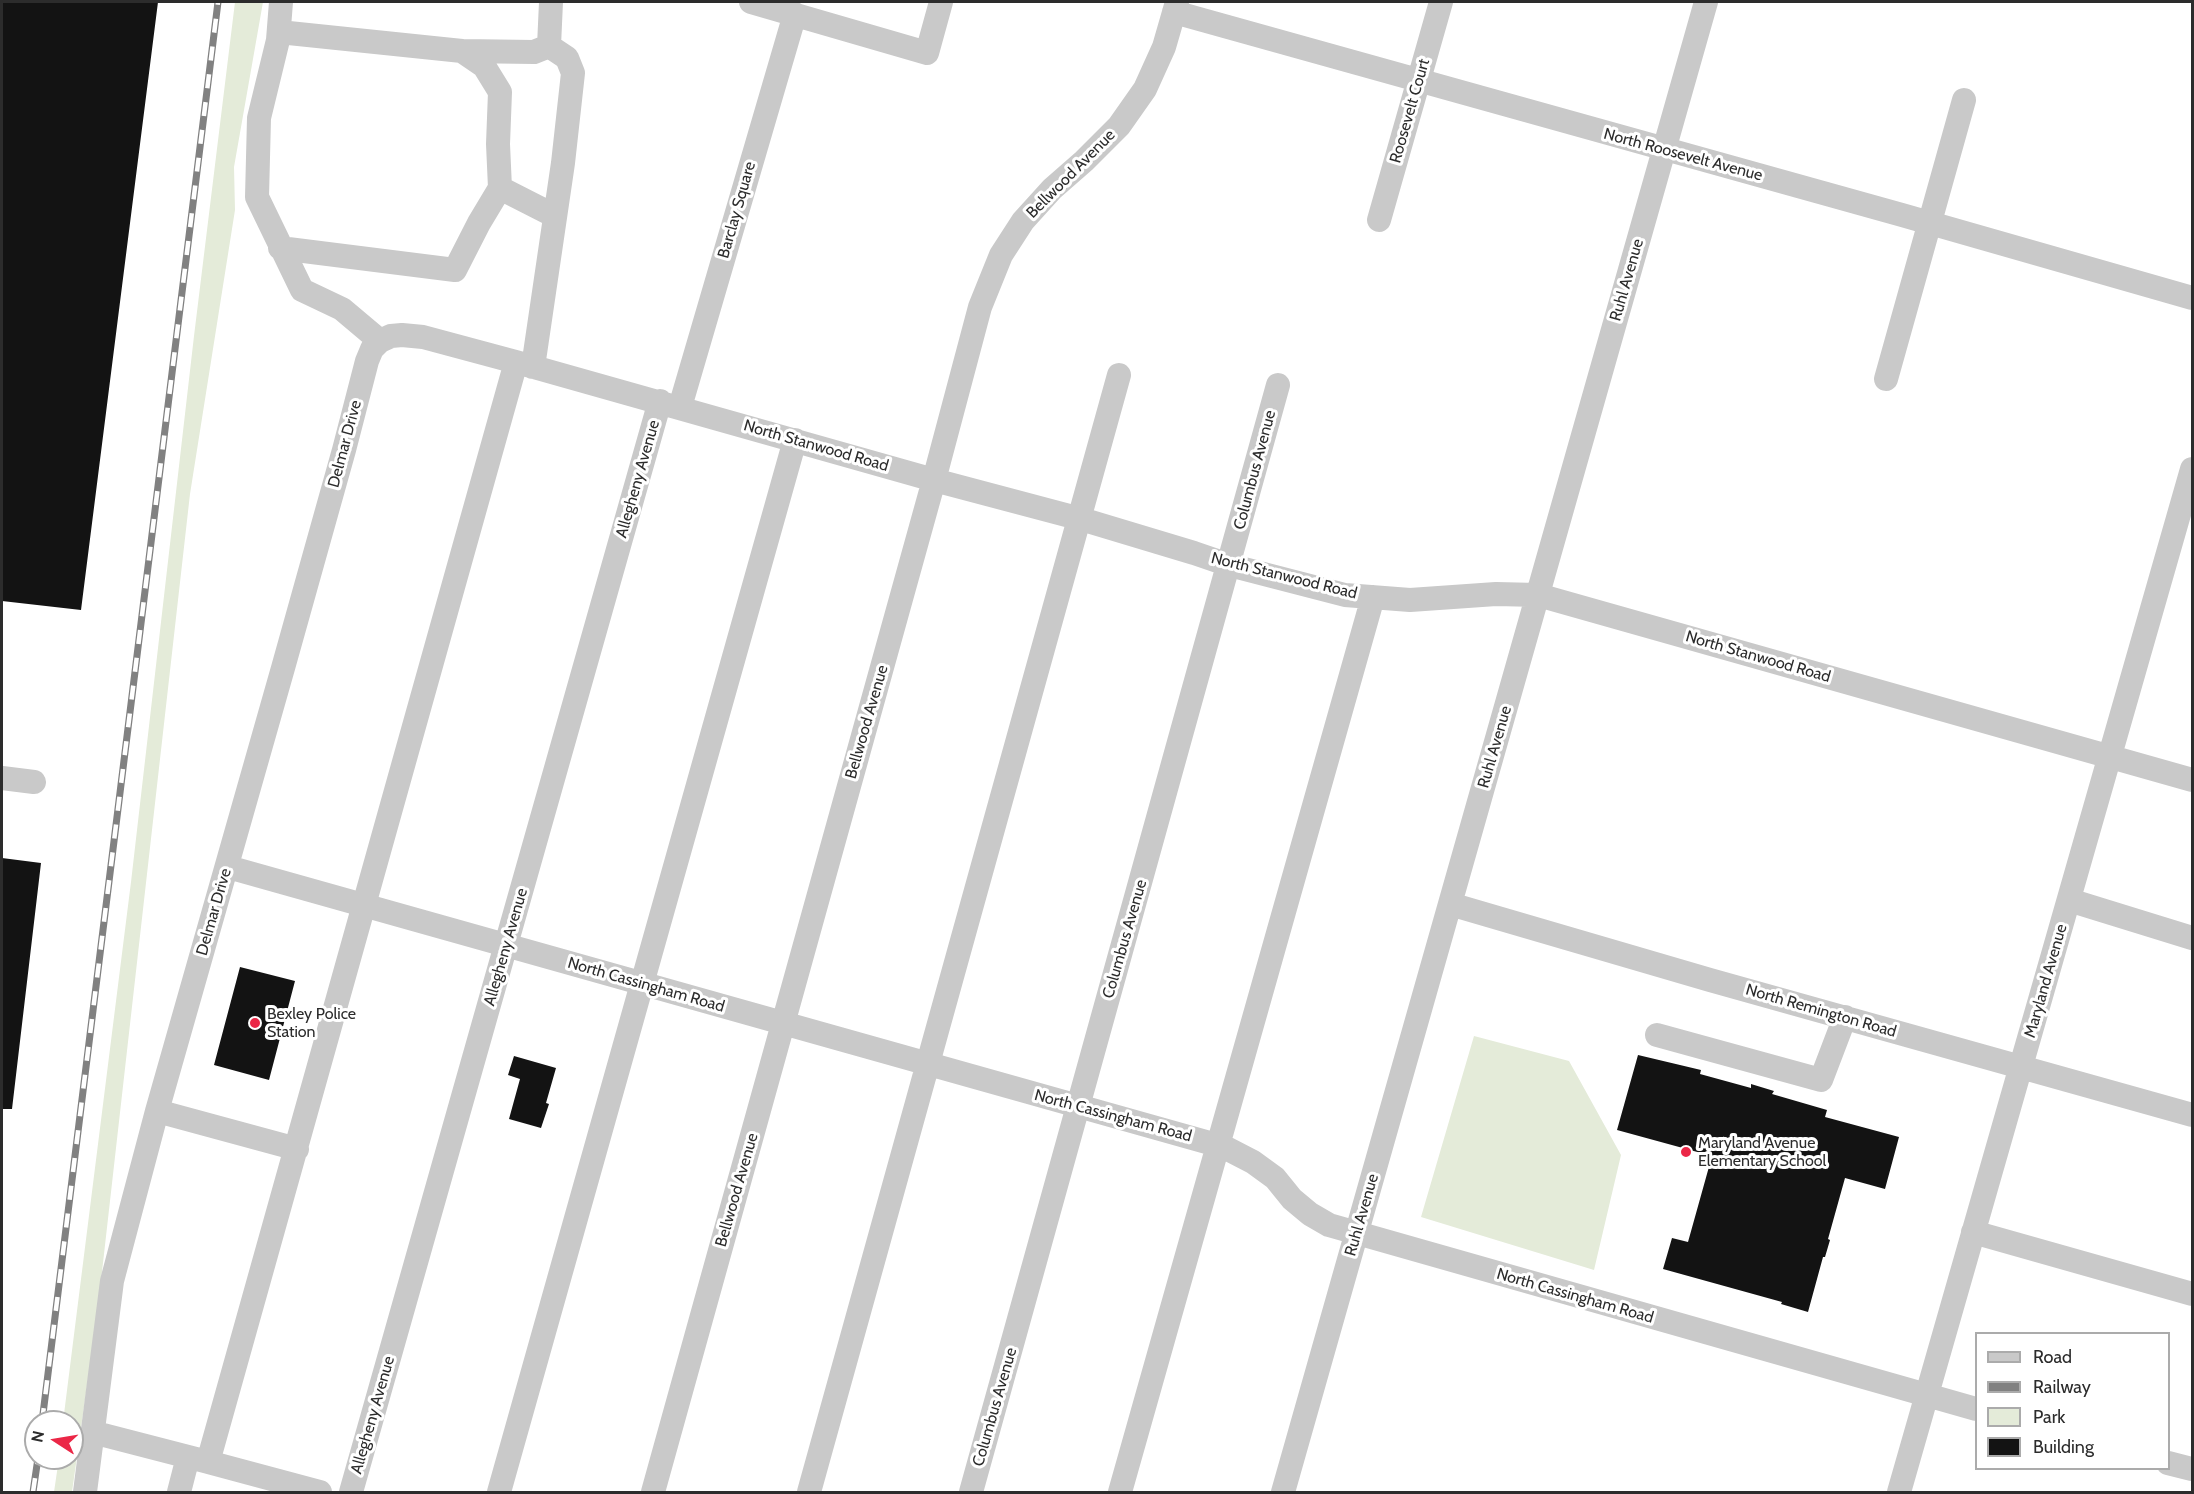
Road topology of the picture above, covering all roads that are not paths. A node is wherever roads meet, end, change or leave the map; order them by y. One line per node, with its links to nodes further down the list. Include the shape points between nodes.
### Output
1 (281, 2): 9 (street)
2 (550, 2): 10 (street)
3 (751, 2): 8 (street)
4 (941, 2): 8 (street, via 927,53)
5 (1441, 2): 12 (street, Roosevelt Court)
6 (1706, 2): 14 (street, Ruhl Avenue)
7 (1175, 7): 12 (street, North Roosevelt Avenue); 29 (street, Bellwood Avenue, via 1164,47 1145,89 1119,126 1023,221 1001,255 980,307)
8 (795, 14): 26 (street, Barclay Square)
9 (279, 32): 11 (street); 19 (street, via 259,118 257,197)
10 (549, 46): 11 (street, via 534,52); 16 (street, via 567,58 573,73)
11 (462, 51): 15 (street, via 484,66 500,92)
12 (1418, 81): 14 (street, North Roosevelt Avenue); 17 (street, Roosevelt Court)
13 (1964, 100): 18 (street)
14 (1664, 150): 18 (street, North Roosevelt Avenue); 32 (street, Ruhl Avenue)
15 (500, 188): 16 (street); 19 (street, via 455,270)
16 (555, 216): 22 (street)
17 (1379, 220)
18 (1929, 223): 20 (street, North Roosevelt Avenue); 24 (street)
19 (280, 248): 21 (street, via 302,290 342,309)
20 (2193, 298)
21 (380, 340): 22 (street, North Stanwood Road, via 402,334 423,337); 38 (street, Delmar Drive, via 367,361)
22 (525, 364): 26 (street, North Stanwood Road); 41 (street)
23 (1119, 375): 30 (street)
24 (1886, 379)
25 (1278, 385): 31 (street, Columbus Avenue)
26 (670, 404): 27 (street, North Stanwood Road); 43 (street, Allegheny Avenue)
27 (795, 440): 29 (street, North Stanwood Road); 44 (street)
28 (2193, 469): 34 (street, Maryland Avenue)
29 (934, 480): 30 (street, North Stanwood Road); 46 (street, Bellwood Avenue)
30 (1078, 519): 31 (street, North Stanwood Road); 48 (street)
31 (1229, 565): 33 (street, North Stanwood Road, via 1344,595); 50 (street, Columbus Avenue)
32 (1538, 595): 33 (street, North Stanwood Road, via 1410,600); 34 (street, North Stanwood Road); 40 (street, Ruhl Avenue)
33 (1373, 597): 53 (street)
34 (2110, 757): 36 (street, North Stanwood Road); 39 (street, Maryland Avenue)
35 (2, 778): 37 (street)
36 (2193, 780)
37 (34, 782)
38 (228, 867): 41 (street, North Cassingham Road); 51 (street, Delmar Drive)
39 (2069, 900): 42 (street); 49 (street, Maryland Avenue)
40 (1450, 904): 45 (street, North Remington Road); 56 (street, Ruhl Avenue)
41 (364, 905): 43 (street, North Cassingham Road); 54 (street)
42 (2193, 938)
43 (506, 945): 44 (street, North Cassingham Road); 67 (street, Allegheny Avenue)
44 (641, 983): 46 (street, North Cassingham Road); 68 (street)
45 (1845, 1017): 47 (street, via 1821,1080); 49 (street, North Remington Road)
46 (783, 1024): 48 (street, North Cassingham Road); 69 (street, Bellwood Avenue)
47 (1657, 1035)
48 (929, 1065): 50 (street, North Cassingham Road); 70 (street)
49 (2020, 1066): 52 (street, North Remington Road); 55 (street, Maryland Avenue)
50 (1078, 1107): 53 (street, North Cassingham Road); 71 (street, Columbus Avenue)
51 (157, 1111): 54 (street); 60 (street, Delmar Drive, via 112,1281)
52 (2193, 1115)
53 (1217, 1145): 56 (street, North Cassingham Road, via 1254,1162 1310,1214 1329,1226); 72 (street)
54 (297, 1149): 61 (street)
55 (1973, 1232): 57 (street); 58 (street, Maryland Avenue)
56 (1356, 1235): 58 (street, North Cassingham Road); 73 (street, Ruhl Avenue)
57 (2193, 1294)
58 (1926, 1395): 59 (street, North Cassingham Road); 74 (street, Maryland Avenue)
59 (1975, 1408)
60 (92, 1432): 61 (street); 64 (street, Delmar Drive)
61 (198, 1459): 65 (street); 66 (street)
62 (2170, 1462): 63 (street)
63 (2193, 1469)
64 (85, 1492)
65 (179, 1492)
66 (320, 1492)
67 (351, 1492)
68 (499, 1492)
69 (652, 1492)
70 (809, 1492)
71 (971, 1492)
72 (1120, 1492)
73 (1283, 1492)
74 (1899, 1492)

